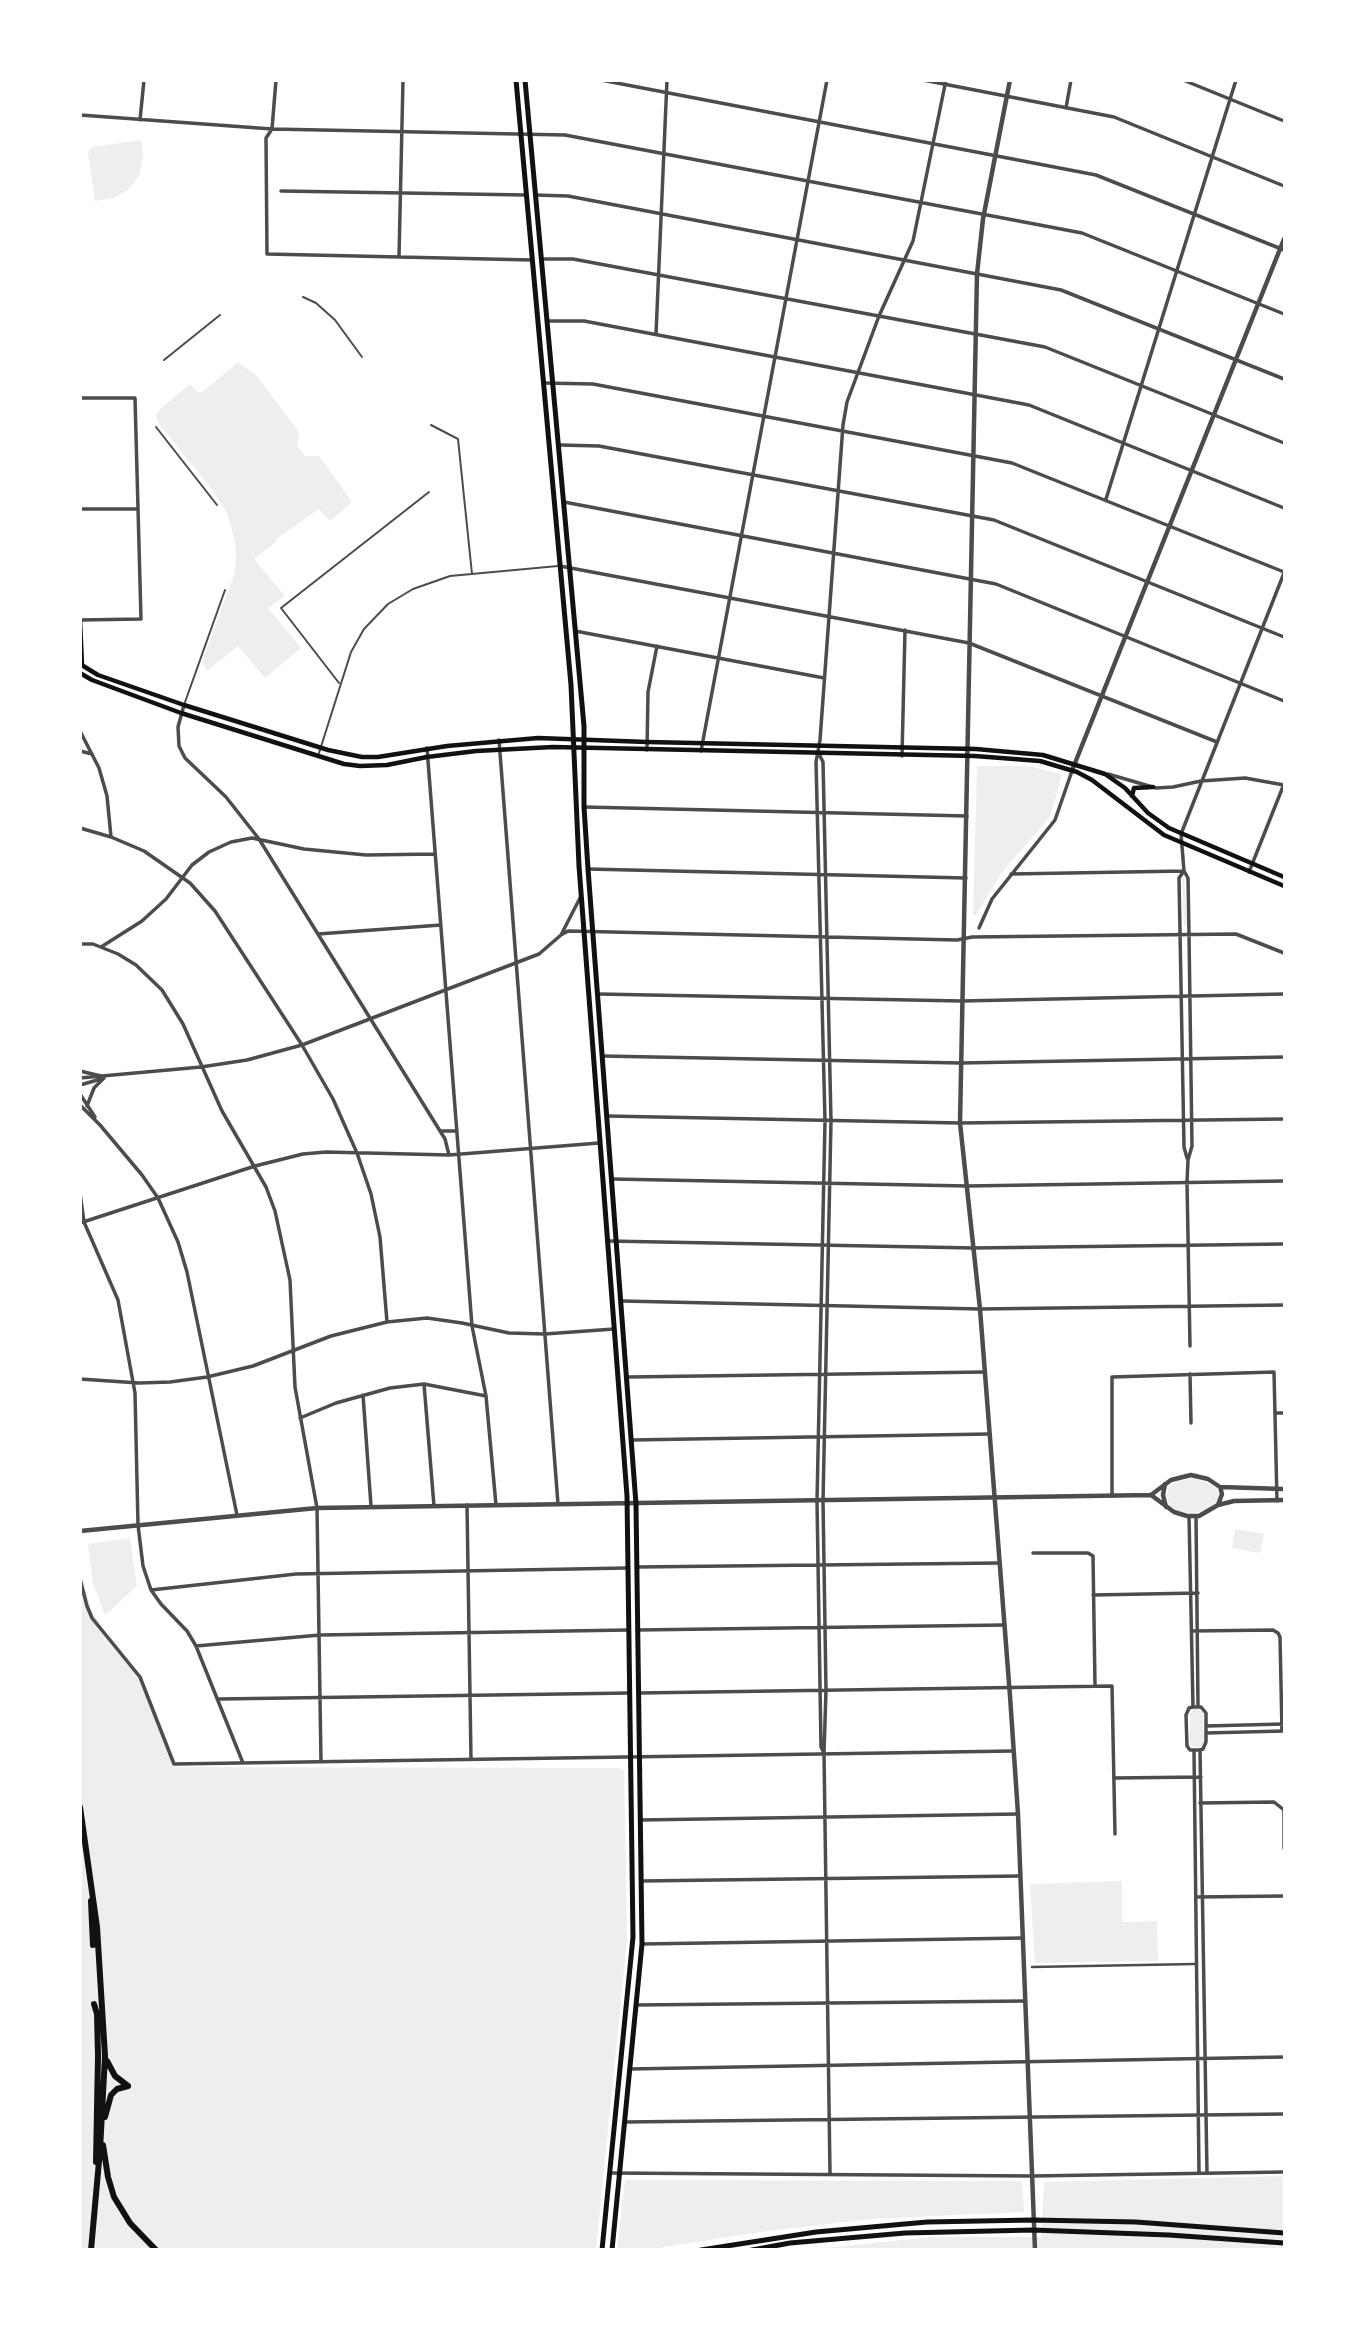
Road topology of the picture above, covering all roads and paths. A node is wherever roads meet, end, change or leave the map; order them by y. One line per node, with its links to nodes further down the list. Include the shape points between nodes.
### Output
1 (144, 80): 20 (street)
2 (276, 80): 23 (street)
3 (403, 80): 24 (street)
4 (516, 80): 25 (main road)
5 (525, 80): 26 (main road)
6 (601, 80): 15 (street)
7 (667, 80): 15 (street)
8 (827, 80): 22 (street)
9 (923, 80): 14 (street)
10 (1010, 80): 16 (street)
11 (1071, 80): 18 (street)
12 (1182, 80): 17 (street)
13 (1237, 80): 17 (street)
14 (946, 83): 16 (street); 27 (street)
15 (666, 93): 22 (street); 28 (street)
16 (1007, 96): 18 (street); 29 (street)
17 (1230, 100): 21 (street); 30 (street)
18 (1066, 108): 30 (street, via 1114,117)
19 (80, 116): 20 (street)
20 (140, 121): 23 (street)
21 (1284, 121)
22 (819, 122): 27 (street); 31 (street)
23 (272, 130): 24 (street); 44 (street, via 266,138 267,254)
24 (402, 131): 25 (street); 34 (street)
25 (520, 134): 26 (street); 35 (main road)
26 (530, 134): 28 (street, via 565,135); 36 (main road)
27 (933, 144): 29 (street); 37 (street)
28 (664, 153): 31 (street); 38 (street)
29 (996, 155): 39 (street); 40 (street, via 1096,175)
30 (1212, 157): 32 (street); 40 (street)
31 (808, 181): 37 (street); 41 (street)
32 (1284, 186)
33 (282, 191): 34 (street)
34 (401, 193): 35 (street); 44 (street)
35 (526, 195): 46 (main road)
36 (535, 195): 38 (street, via 568,196); 45 (main road)
37 (921, 202): 39 (street); 47 (street)
38 (661, 214): 41 (street); 49 (street)
39 (984, 214): 48 (street, via 1082,233); 50 (street)
40 (1195, 214): 43 (street); 48 (street)
41 (797, 239): 47 (street); 52 (street)
42 (1284, 239): 43 (street)
43 (1283, 249): 53 (street)
44 (399, 257): 46 (street)
45 (542, 259): 49 (street, via 573,259); 57 (main road)
46 (532, 260): 68 (main road)
47 (905, 260): 50 (street); 56 (street)
48 (1177, 271): 53 (street); 58 (street)
49 (659, 274): 52 (street); 59 (street)
50 (977, 274): 58 (street, via 1061,290); 60 (street)
51 (303, 297): 61 (lane, via 335,320)
52 (786, 298): 56 (street); 62 (street)
53 (1258, 303): 54 (street); 63 (street)
54 (1284, 314)
55 (220, 315): 64 (lane)
56 (878, 316): 60 (street); 65 (street)
57 (547, 321): 59 (street, via 584,321); 67 (main road)
58 (1159, 328): 63 (street); 69 (street)
59 (656, 334): 62 (street)
60 (976, 334): 69 (street, via 1045,348); 70 (street)
61 (362, 357)
62 (775, 357): 65 (street); 72 (street)
63 (1236, 359): 66 (street); 73 (street)
64 (164, 360)
65 (858, 373): 70 (street); 76 (street)
66 (1284, 379)
67 (553, 382): 68 (street); 72 (street, via 593,384); 79 (main road)
68 (543, 383): 95 (main road)
69 (1141, 386): 73 (street); 77 (street)
70 (975, 395): 77 (street, via 1029,405); 80 (street)
71 (80, 398): 90 (street, via 135,398)
72 (764, 415): 76 (street); 82 (street)
73 (1214, 415): 78 (street); 81 (street)
74 (431, 425): 98 (lane, via 458,439)
75 (156, 427): 87 (lane)
76 (842, 430): 80 (street); 83 (street)
77 (1123, 443): 81 (street); 85 (street)
78 (1284, 443)
79 (559, 445): 82 (street, via 599,446); 86 (main road)
80 (973, 455): 85 (street, via 1012,463); 91 (street)
81 (1192, 471): 88 (street); 92 (street)
82 (752, 474): 83 (street); 93 (street)
83 (837, 490): 91 (street); 94 (street)
84 (429, 492): 117 (lane, via 281,608)
85 (1105, 500): 92 (street)
86 (564, 502): 93 (street); 96 (main road)
87 (217, 505)
88 (1284, 508)
89 (80, 509): 90 (street)
90 (138, 509): 104 (street, via 141,619)
91 (972, 516): 99 (street); 100 (street, via 994,520)
92 (1170, 526): 97 (street); 100 (street)
93 (741, 535): 94 (street); 102 (street)
94 (832, 553): 99 (street); 103 (street)
95 (559, 566): 96 (street); 98 (lane); 123 (main road)
96 (569, 567): 102 (street); 107 (main road)
97 (1284, 572): 105 (street)
98 (472, 574): 117 (lane, via 413,589 388,604 364,629)
99 (971, 579): 108 (street, via 996,584); 110 (street)
100 (1148, 582): 105 (street); 108 (street)
101 (225, 590): 120 (lane)
102 (729, 596): 103 (street); 112 (street)
103 (828, 615): 106 (street); 115 (street)
104 (80, 620): 113 (main road)
105 (1262, 628): 109 (street); 116 (street)
106 (905, 630): 110 (street); 134 (street)
107 (575, 631): 111 (street); 124 (main road)
108 (1125, 637): 116 (street); 118 (street)
109 (1284, 637)
110 (969, 643): 118 (street); 136 (street)
111 (657, 646): 112 (street); 127 (street, via 648,692)
112 (718, 657): 115 (street); 128 (street)
113 (81, 665): 120 (main road)
114 (80, 673): 121 (main road)
115 (824, 678): 129 (street)
116 (1240, 683): 119 (street); 126 (street)
117 (340, 684): 130 (lane)
118 (1101, 695): 126 (street); 146 (street)
119 (1284, 701)
120 (184, 705): 121 (street); 130 (main road)
121 (181, 713): 142 (main road); 160 (street, via 179,746 185,758 226,796)
122 (80, 731): 140 (street)
123 (572, 739): 124 (main road); 125 (main road); 132 (main road)
124 (583, 739): 127 (main road); 133 (main road)
125 (499, 740): 131 (main road); 135 (street)
126 (1217, 742): 149 (street)
127 (647, 743): 128 (main road); 137 (street)
128 (702, 743): 129 (main road); 139 (street)
129 (819, 746): 134 (main road); 141 (street)
130 (321, 747): 131 (main road, via 362,757); 142 (lane)
131 (427, 748): 145 (street)
132 (572, 748): 133 (main road); 135 (main road); 174 (main road)
133 (583, 748): 137 (main road); 153 (main road)
134 (903, 748): 136 (main road); 143 (street)
135 (501, 749): 145 (main road); 188 (street)
136 (968, 749): 144 (street); 146 (main road, via 1042,755)
137 (647, 750): 139 (main road)
138 (80, 751): 140 (street)
139 (701, 751): 141 (main road)
140 (92, 754): 159 (street, via 107,796)
141 (819, 754): 143 (main road); 154 (street); 155 (street)
142 (318, 756): 145 (main road, via 360,766)
143 (902, 756): 144 (main road)
144 (968, 756): 147 (main road, via 1028,759); 156 (street)
145 (427, 757): 162 (street)
146 (1074, 764): 147 (street); 148 (main road)
147 (1072, 771): 161 (main road, via 1118,797 1154,828); 167 (street, via 1055,820)
148 (1105, 774): 151 (street); 152 (main road)
149 (1201, 781): 150 (street, via 1245,778); 151 (street); 158 (street)
150 (1284, 785): 163 (street)
151 (1153, 787): 152 (main road, via 1134,788)
152 (1133, 797): 158 (main road, via 1157,821)
153 (584, 807): 154 (street); 164 (main road)
154 (817, 812): 155 (street); 168 (street)
155 (823, 812): 156 (street); 169 (street)
156 (967, 816): 172 (street)
157 (80, 828): 159 (street)
158 (1181, 834): 161 (street); 163 (main road)
159 (111, 837): 171 (street, via 144,851)
160 (259, 839): 162 (street, via 366,855); 171 (street, via 231,842 209,852); 179 (street)
161 (1182, 844): 165 (street); 166 (main road)
162 (435, 854): 175 (street)
163 (1252, 864): 166 (street); 170 (main road)
164 (588, 869): 168 (street); 178 (main road)
165 (1184, 871): 167 (street); 180 (street, via 1180,878); 181 (street)
166 (1249, 872): 173 (main road)
167 (1011, 874): 176 (street, via 992,899)
168 (819, 875): 169 (street); 183 (street)
169 (825, 875): 172 (street); 183 (street)
170 (1284, 877)
171 (183, 878): 186 (street, via 142,921); 201 (street, via 215,911)
172 (966, 878): 184 (street)
173 (1284, 886)
174 (581, 896): 177 (main road); 182 (street)
175 (441, 925): 179 (street); 191 (street)
176 (979, 928)
177 (584, 931): 178 (street); 182 (street, via 568,930); 229 (main road)
178 (593, 932): 183 (street); 192 (main road)
179 (318, 934): 198 (street)
180 (1181, 934): 181 (street); 184 (street); 190 (street)
181 (1189, 934): 187 (street, via 1236,934); 189 (street)
182 (561, 935): 188 (street, via 539,954)
183 (823, 937): 184 (street); 196 (street)
184 (964, 939): 197 (street)
185 (80, 944): 186 (street)
186 (101, 947): 209 (street, via 135,965 162,990 184,1024)
187 (1284, 953)
188 (517, 964): 191 (street); 230 (street)
189 (1189, 965): 190 (street); 195 (street)
190 (1182, 966): 194 (street)
191 (446, 991): 198 (street); 228 (street)
192 (598, 994): 196 (street); 202 (main road)
193 (1284, 994): 195 (street)
194 (1182, 996): 195 (street); 197 (street); 199 (street)
195 (1190, 996): 200 (street)
196 (825, 999): 197 (street); 206 (street); 207 (street)
197 (962, 1001): 208 (street)
198 (370, 1019): 201 (street); 227 (street)
199 (1183, 1027): 200 (street); 204 (street)
200 (1190, 1027): 205 (street)
201 (302, 1045): 209 (street); 231 (street)
202 (603, 1056): 206 (street); 219 (main road)
203 (1284, 1056): 205 (street)
204 (1183, 1058): 205 (street); 208 (street); 214 (street)
205 (1190, 1058): 215 (street)
206 (824, 1061): 207 (street); 222 (street)
207 (830, 1062): 208 (street); 223 (street)
208 (961, 1063): 225 (street)
209 (201, 1067): 211 (street); 235 (street)
210 (80, 1071): 211 (street)
211 (106, 1077): 212 (street); 213 (street); 218 (street, via 94,1088)
212 (80, 1078)
213 (80, 1085)
214 (1184, 1089): 215 (street); 224 (street)
215 (1190, 1089): 221 (street)
216 (80, 1094): 218 (street)
217 (80, 1105): 226 (street)
218 (88, 1106): 226 (street)
219 (607, 1116): 222 (street); 236 (main road)
220 (1284, 1119): 221 (street)
221 (1191, 1120): 224 (street); 234 (street)
222 (825, 1121): 223 (street); 239 (street)
223 (831, 1121): 225 (street); 240 (street)
224 (1184, 1121): 225 (street); 234 (street)
225 (960, 1123): 241 (street)
226 (100, 1125): 243 (street)
227 (440, 1131): 228 (street); 232 (street)
228 (456, 1131): 233 (street)
229 (600, 1143): 230 (street); 245 (main road)
230 (531, 1148): 233 (street); 261 (street)
231 (357, 1153): 232 (street); 235 (street, via 303,1154); 258 (street, via 380,1237)
232 (449, 1154): 233 (street)
233 (458, 1154): 259 (street)
234 (1188, 1160): 238 (street)
235 (255, 1166): 243 (street); 263 (street, via 271,1199 284,1245)
236 (612, 1179): 239 (street); 246 (main road)
237 (1284, 1181): 238 (street)
238 (1187, 1182): 241 (street); 249 (street)
239 (823, 1183): 240 (street); 248 (street)
240 (829, 1183): 241 (street); 250 (street)
241 (967, 1186): 251 (street)
242 (80, 1194): 244 (street)
243 (158, 1198): 244 (street); 268 (street, via 187,1272)
244 (82, 1223): 271 (street, via 118,1300)
245 (606, 1241): 246 (street); 260 (main road)
246 (617, 1241): 248 (street); 252 (main road)
247 (1284, 1244): 249 (street)
248 (822, 1245): 250 (street); 254 (street)
249 (1188, 1245): 251 (street); 256 (street)
250 (829, 1246): 251 (street); 255 (street)
251 (974, 1248): 257 (street)
252 (622, 1301): 254 (street); 269 (main road)
253 (1284, 1305): 256 (street)
254 (821, 1306): 255 (street); 266 (street)
255 (827, 1306): 257 (street); 267 (street)
256 (1189, 1307): 257 (street); 262 (street)
257 (980, 1309): 264 (street)
258 (387, 1322): 259 (street, via 427,1318); 263 (street)
259 (472, 1326): 261 (street, via 509,1334); 274 (street)
260 (614, 1329): 261 (street); 294 (main road)
261 (545, 1334): 293 (street)
262 (1190, 1346)
263 (293, 1351): 268 (street); 277 (street)
264 (985, 1372): 267 (street); 279 (street)
265 (1190, 1374): 275 (street, via 1274,1372); 278 (street); 288 (street, via 1112,1377)
266 (819, 1375): 267 (street); 269 (street); 280 (street)
267 (826, 1375): 281 (street)
268 (207, 1377): 271 (street); 303 (street)
269 (628, 1377): 282 (main road)
270 (80, 1379): 271 (street)
271 (133, 1383): 306 (street)
272 (424, 1384): 273 (street); 274 (street); 299 (street)
273 (363, 1395): 277 (street); 298 (street)
274 (486, 1395): 296 (street)
275 (1275, 1413): 276 (street); 285 (street)
276 (1284, 1413)
277 (300, 1418): 302 (street)
278 (1191, 1423)
279 (989, 1434): 281 (street); 289 (street)
280 (817, 1437): 281 (street); 282 (street); 292 (street)
281 (825, 1437): 292 (street)
282 (631, 1440): 295 (main road)
283 (1166, 1483): 284 (street, via 1195,1475); 287 (street); 301 (street)
284 (1220, 1487): 285 (street); 297 (street)
285 (1276, 1489): 286 (street); 290 (street)
286 (1284, 1489)
287 (1151, 1495): 288 (street); 301 (street)
288 (1112, 1496): 289 (street)
289 (995, 1497): 292 (street); 309 (street)
290 (1277, 1500): 291 (street); 297 (street)
291 (1284, 1500)
292 (820, 1501): 295 (street); 310 (street)
293 (558, 1504): 294 (street); 296 (street)
294 (627, 1504): 295 (street); 312 (main road)
295 (636, 1504): 311 (main road)
296 (496, 1505): 300 (street)
297 (1218, 1505): 305 (street)
298 (371, 1506): 299 (street); 302 (street)
299 (434, 1506): 300 (street)
300 (467, 1506): 313 (street)
301 (1166, 1507): 304 (street)
302 (317, 1508): 303 (street); 314 (street)
303 (237, 1515): 306 (street)
304 (1189, 1516): 305 (street); 317 (street)
305 (1196, 1516): 318 (street)
306 (138, 1525): 307 (street); 316 (street)
307 (80, 1531)
308 (1033, 1553): 319 (street, via 1093,1556)
309 (999, 1563): 310 (street); 320 (street)
310 (821, 1566): 311 (street); 321 (street)
311 (637, 1567): 323 (main road)
312 (627, 1569): 313 (street); 322 (main road)
313 (468, 1571): 314 (street); 326 (street)
314 (318, 1573): 316 (street); 327 (street)
315 (80, 1579): 350 (street, via 92,1618 140,1677 174,1764)
316 (151, 1590): 328 (street)
317 (1191, 1594): 318 (street); 319 (street); 324 (street)
318 (1198, 1594): 325 (street)
319 (1093, 1595): 329 (street)
320 (1004, 1625): 321 (street); 330 (street)
321 (822, 1628): 323 (street); 331 (street); 332 (street)
322 (629, 1630): 326 (street); 333 (main road)
323 (637, 1630): 334 (main road)
324 (1192, 1631): 325 (street); 338 (street)
325 (1199, 1631): 338 (street); 339 (street, via 1278,1633)
326 (469, 1633): 327 (street); 335 (street)
327 (320, 1635): 328 (street); 336 (street)
328 (196, 1646): 337 (street)
329 (1095, 1686): 330 (street); 353 (street, via 1112,1686)
330 (1009, 1687): 332 (street); 344 (street)
331 (820, 1690): 332 (street); 334 (street); 345 (street)
332 (826, 1690): 345 (street)
333 (629, 1693): 335 (street); 346 (main road)
334 (639, 1693): 347 (main road)
335 (470, 1695): 336 (street); 348 (street)
336 (320, 1697): 337 (street); 349 (street)
337 (218, 1699): 350 (street)
338 (1195, 1706): 340 (street, via 1204,1709); 343 (street, via 1186,1715 1187,1746)
339 (1283, 1724): 340 (street); 341 (street)
340 (1206, 1726): 342 (street)
341 (1283, 1731): 342 (street)
342 (1206, 1733): 343 (street, via 1205,1746)
343 (1197, 1750): 351 (street); 352 (street)
344 (1013, 1751): 345 (street); 357 (street)
345 (824, 1753): 347 (street); 358 (street)
346 (630, 1756): 347 (street); 348 (street); 394 (main road, via 633,1937)
347 (639, 1756): 359 (main road)
348 (471, 1760): 349 (street)
349 (321, 1762): 350 (street)
350 (243, 1763)
351 (1194, 1777): 352 (street); 353 (street); 354 (street)
352 (1201, 1777): 355 (street)
353 (1114, 1778): 360 (street)
354 (1195, 1803): 355 (street); 367 (street)
355 (1200, 1803): 361 (street, via 1274,1802 1284,1810); 368 (street)
356 (80, 1807): 362 (highway)
357 (1018, 1814): 358 (street); 363 (street)
358 (824, 1817): 359 (street); 364 (street)
359 (640, 1820): 365 (main road)
360 (1115, 1834)
361 (1284, 1848)
362 (90, 1870): 372 (highway); 379 (highway)
363 (1020, 1877): 364 (street); 369 (street)
364 (825, 1879): 365 (street); 370 (street)
365 (641, 1881): 371 (main road)
366 (1284, 1896): 368 (street)
367 (1195, 1897): 368 (street); 373 (street)
368 (1202, 1897): 382 (street)
369 (1023, 1938): 370 (street); 375 (street)
370 (826, 1941): 371 (street); 376 (street)
371 (642, 1944): 378 (main road)
372 (93, 1945)
373 (1195, 1964): 374 (street); 381 (street)
374 (1031, 1967)
375 (1025, 2001): 376 (street); 383 (street)
376 (827, 2003): 378 (street); 384 (street)
377 (94, 2004): 400 (highway, via 99,2056)
378 (636, 2005): 385 (main road)
379 (105, 2056): 392 (highway); 392 (highway, via 112,2072 128,2085 111,2095)
380 (1284, 2057): 382 (street)
381 (1197, 2059): 382 (street); 383 (street); 387 (street)
382 (1204, 2059): 388 (street)
383 (1028, 2062): 384 (street); 389 (street)
384 (828, 2066): 385 (street); 390 (street)
385 (629, 2069): 391 (main road)
386 (1284, 2114): 388 (street)
387 (1199, 2116): 388 (street); 389 (street); 396 (street)
388 (1205, 2116): 397 (street)
389 (1030, 2117): 390 (street); 399 (street)
390 (829, 2119): 391 (street); 398 (street)
391 (624, 2122): 395 (main road)
392 (101, 2136): 400 (highway); 406 (highway, via 114,2197 130,2223)
393 (1284, 2172): 397 (street)
394 (610, 2173): 395 (street); 407 (main road)
395 (619, 2173): 398 (street); 408 (main road)
396 (1199, 2173): 397 (street); 399 (street)
397 (1207, 2173)
398 (830, 2174): 399 (street)
399 (1032, 2176): 401 (street)
400 (97, 2195): 405 (highway)
401 (1033, 2220): 402 (street); 403 (main road); 409 (main road, via 927,2222)
402 (1033, 2230): 404 (main road); 410 (main road, via 905,2233); 411 (street)
403 (1284, 2233)
404 (1284, 2243)
405 (91, 2249)
406 (156, 2249)
407 (602, 2249)
408 (612, 2249)
409 (701, 2249)
410 (752, 2249)
411 (1035, 2249)

